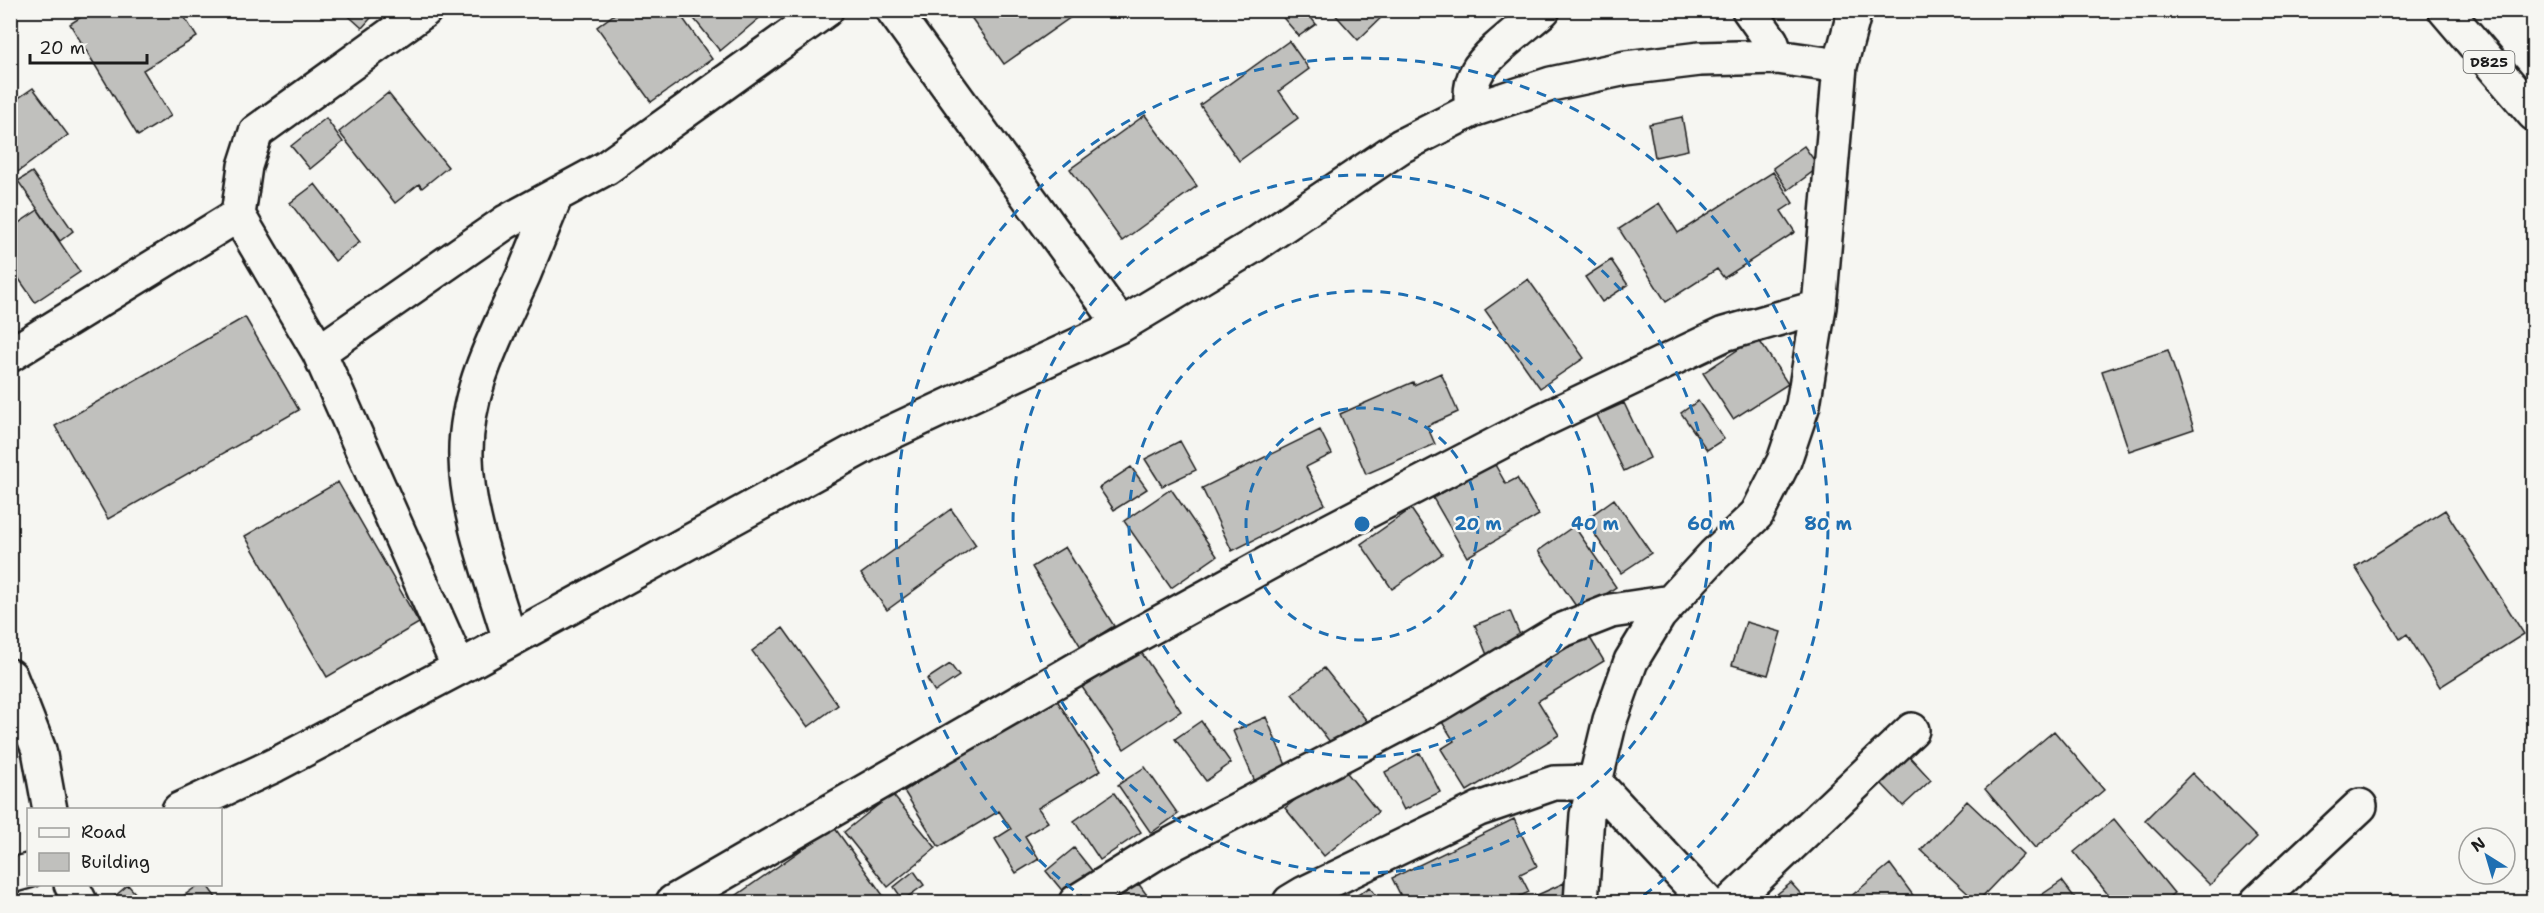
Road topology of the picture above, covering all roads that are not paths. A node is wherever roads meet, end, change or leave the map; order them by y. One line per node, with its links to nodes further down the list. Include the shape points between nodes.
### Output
1 (425, 10): 13 (main road, via 256,132 245,166)
2 (826, 10): 12 (main road, via 606,168)
3 (893, 10): 15 (main road)
4 (1543, 10): 10 (main road, via 1484,62 1472,84)
5 (1749, 10): 8 (main road)
6 (1855, 10): 9 (main road)
7 (2445, 10): 11 (main road, D825)
8 (1778, 57): 9 (main road); 10 (main road, via 1700,59 1626,68 1551,84)
9 (1840, 66): 14 (main road)
10 (1472, 110): 15 (main road, via 1401,146 1253,246)
11 (2534, 114)
12 (556, 195): 16 (main road, via 506,222); 19 (main road, via 471,399 466,457 472,509)
13 (238, 215): 16 (main road); 17 (main road)
14 (1819, 307): 18 (main road, via 1803,405 1778,472 1757,514); 31 (main road, via 1724,334 1552,416 1281,556 1110,650)
15 (1121, 325): 19 (main road, via 877,439)
16 (319, 352): 20 (main road)
17 (10, 355)
18 (1671, 602): 23 (main road, via 1631,661 1610,720); 32 (main road, via 1611,611 1560,631 1371,742 1157,852)
19 (510, 640): 20 (main road)
20 (459, 668): 26 (main road, via 275,765)
21 (10, 676): 25 (main road, via 39,750)
22 (1912, 730): 36 (main road)
23 (1595, 782): 33 (main road, via 1554,783 1479,809); 34 (main road, via 1587,815); 35 (main road)
24 (2360, 806): 37 (main road)
25 (50, 808)
26 (183, 808)
27 (27, 871): 28 (main road)
28 (10, 876)
29 (72, 886): 30 (main road)
30 (80, 903)
31 (673, 903)
32 (1076, 903)
33 (1290, 903)
34 (1581, 903)
35 (1707, 903)
36 (1731, 903)
37 (2257, 903)

